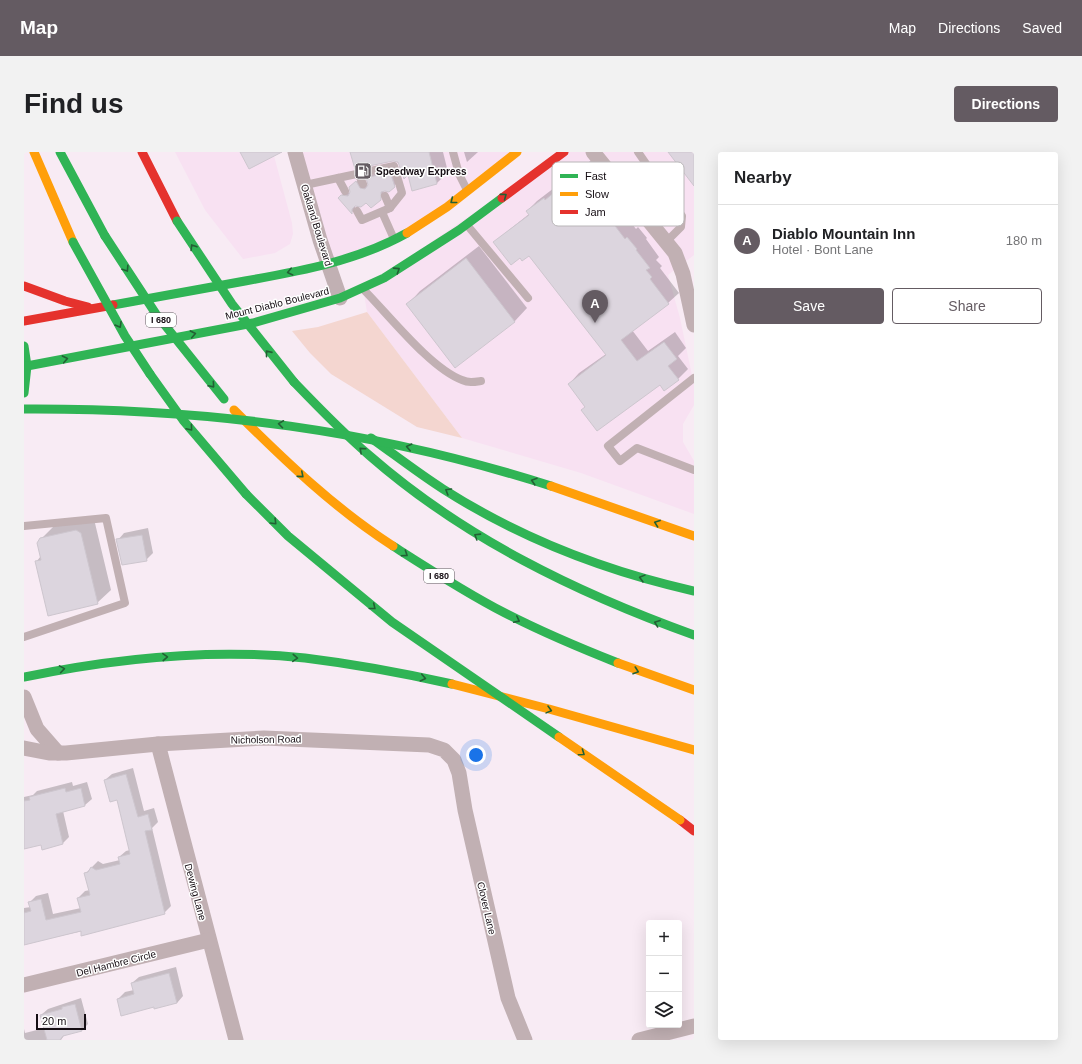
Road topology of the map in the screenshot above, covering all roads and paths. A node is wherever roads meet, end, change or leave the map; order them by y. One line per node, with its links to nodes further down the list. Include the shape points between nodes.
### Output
1 (34, 152): 61 (main road, one-way to 61, bridge, via 73,242 125,336 183,420 246,494 288,536 392,622)
2 (60, 152): 53 (main road, I 680, one-way to 53, bridge, via 105,236 156,314 224,399 277,454 390,544 450,583 548,635 616,664)
3 (142, 152): 41 (main road, one-way to 3, bridge, via 228,300 177,221)
4 (295, 152): 17 (street, Oakland Boulevard)
5 (453, 152): 18 (lane)
6 (517, 152): 18 (main road)
7 (564, 152): 23 (main road, Mount Diablo Boulevard, one-way to 7)
8 (593, 152): 10 (street)
9 (638, 152): 11 (lane)
10 (601, 162)
11 (645, 162)
12 (374, 170): 13 (lane); 15 (lane); 22 (lane, via 394,166 402,193)
13 (358, 173): 14 (lane); 16 (lane)
14 (338, 178): 17 (lane); 19 (lane)
15 (378, 179)
16 (363, 184)
17 (305, 185): 28 (street, Oakland Boulevard)
18 (467, 190): 26 (main road, one-way to 26, via 421,226)
19 (345, 191)
20 (385, 196): 22 (lane)
21 (357, 211): 22 (lane, via 362,220)
22 (380, 211): 26 (lane)
23 (467, 225): 30 (main road, Mount Diablo Boulevard, one-way to 23, via 384,278); 33 (lane)
24 (653, 226): 27 (street)
25 (681, 226): 27 (lane)
26 (394, 239): 28 (main road, via 371,251)
27 (666, 242): 31 (street, via 675,253)
28 (328, 264): 32 (street, Oakland Boulevard); 34 (main road, one-way to 34)
29 (24, 286): 34 (main road)
30 (363, 288): 32 (main road, Mount Diablo Boulevard); 40 (lane, via 432,361 462,380)
31 (691, 293): 36 (street)
32 (340, 298): 38 (main road, Mount Diablo Boulevard, one-way to 32, via 253,323)
33 (528, 298)
34 (91, 308): 35 (main road)
35 (24, 321)
36 (694, 325)
37 (24, 346): 38 (main road)
38 (25, 367): 42 (main road)
39 (694, 378): 46 (lane, via 608,446 620,461 637,448)
40 (481, 381)
41 (294, 382): 44 (main road); 50 (main road, one-way to 41, via 630,612 562,583 467,529 380,466)
42 (24, 393)
43 (24, 409): 48 (main road, one-way to 43, bridge, via 508,472 366,438 257,420 187,414 114,409)
44 (344, 418)
45 (356, 427): 49 (main road, one-way to 45, via 624,574 508,525 442,488)
46 (694, 470)
47 (24, 526): 51 (lane, via 106,518 125,603)
48 (694, 536)
49 (694, 591)
50 (694, 635)
51 (24, 637)
52 (24, 677): 57 (main road, one-way to 57, via 126,660 195,655 302,658 371,667 476,690)
53 (694, 690)
54 (24, 697): 58 (street, via 37,729)
55 (158, 744): 58 (street, Nicholson Road); 60 (street, Nicholson Road, via 264,738 429,744 444,750 454,760); 62 (street, Dewing Lane)
56 (24, 748): 58 (street, Nicholson Road)
57 (694, 750)
58 (58, 753): 59 (street, Nicholson Road)
59 (24, 760)
60 (459, 773): 66 (street, Clover Lane, via 465,810 508,998)
61 (694, 831)
62 (209, 940): 63 (street, Del Hambre Circle); 65 (street, Dewing Lane)
63 (24, 985)
64 (694, 1026): 67 (street)
65 (236, 1040)
66 (525, 1040)
67 (639, 1040)

